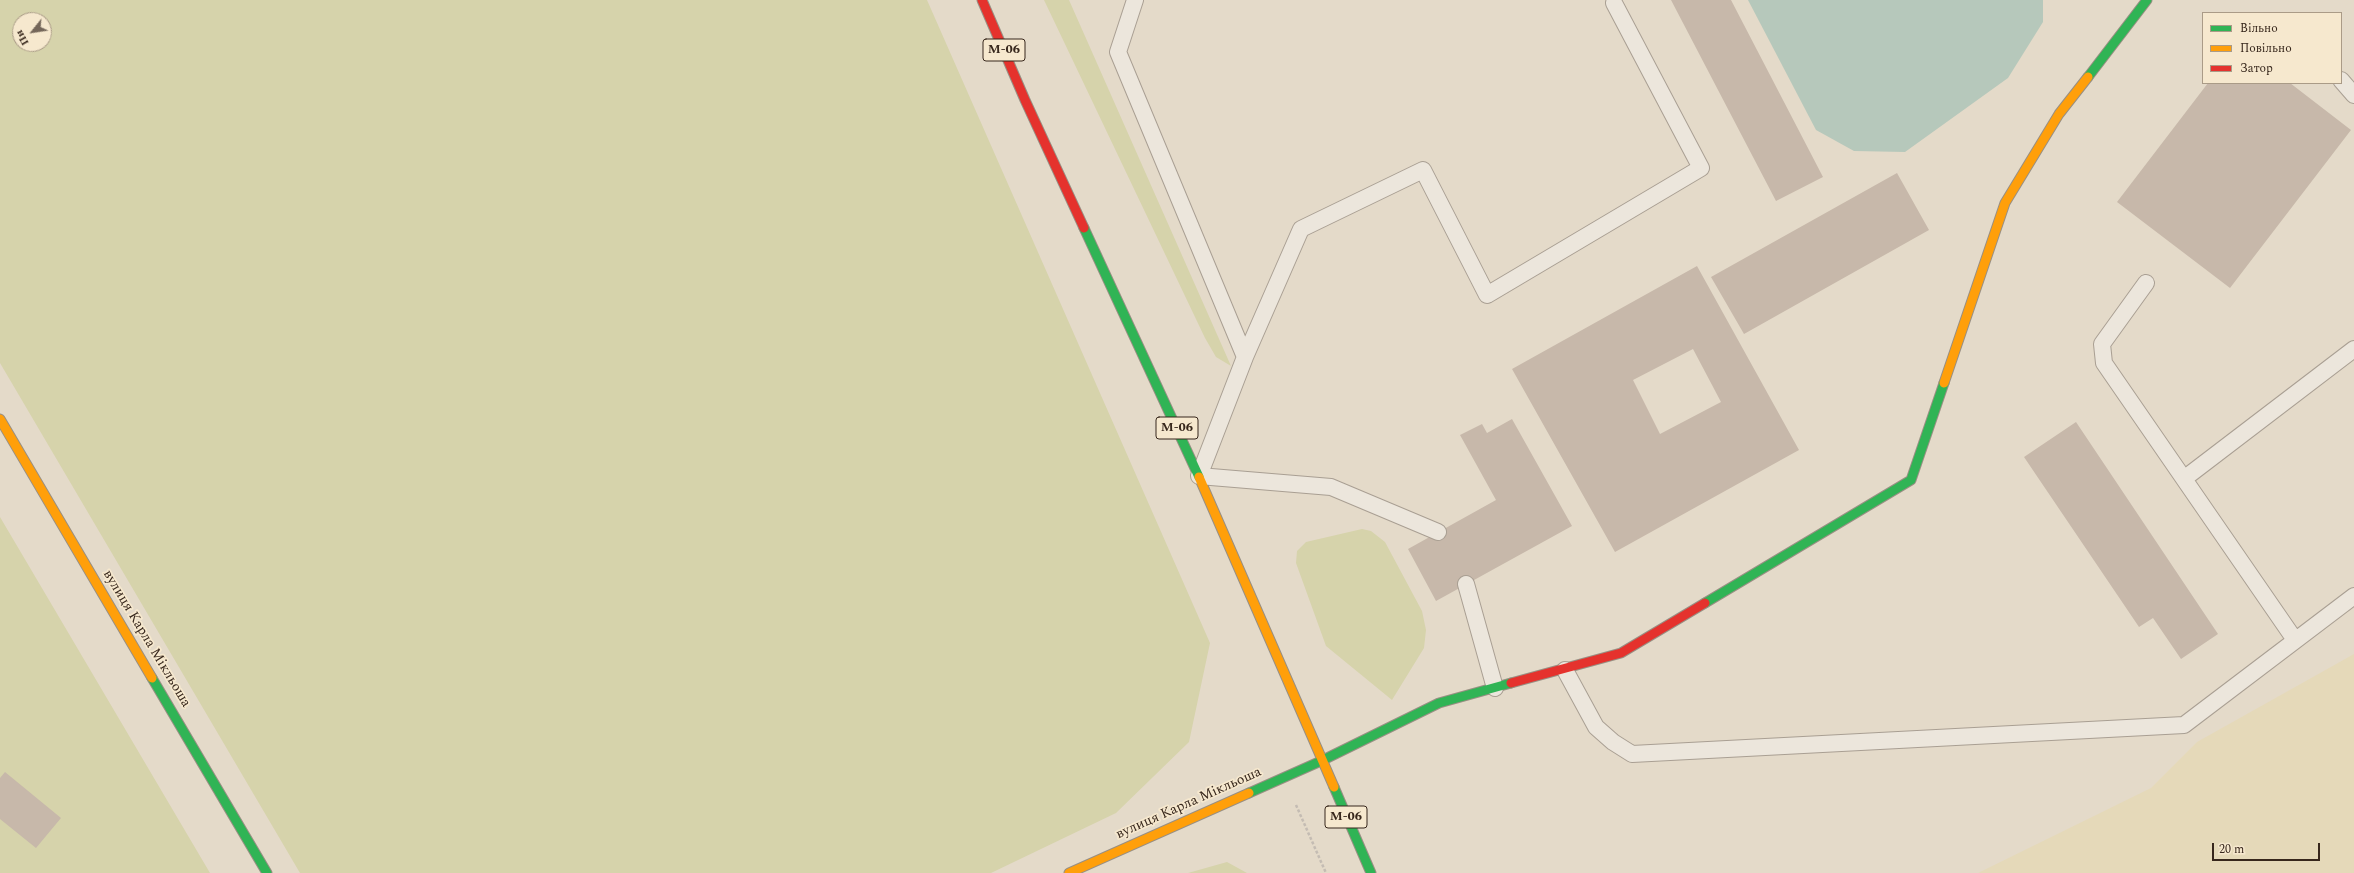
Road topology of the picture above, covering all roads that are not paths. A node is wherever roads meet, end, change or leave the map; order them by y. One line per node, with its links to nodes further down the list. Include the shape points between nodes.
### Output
1 (982, 0): 11 (main road, М-06, via 1025,100)
2 (1135, 0): 9 (lane, via 1118,52)
3 (2147, 0): 17 (main road, вулиця Карла Мікльоша, via 2059,114 2005,203 1911,480 1621,653)
4 (1614, 3): 9 (lane, via 1701,168 1487,294 1423,170 1301,229)
5 (2342, 81): 6 (lane)
6 (2354, 95)
7 (2146, 283): 12 (lane, via 2102,344 2104,363)
8 (2354, 349): 12 (lane)
9 (1245, 357): 11 (lane)
10 (0, 419): 20 (main road, вулиця Карла Мікльоша)
11 (1199, 476): 13 (lane, via 1331,487); 19 (main road, М-06)
12 (2185, 478): 16 (lane)
13 (1438, 532)
14 (1466, 584): 18 (lane)
15 (2354, 596): 16 (lane)
16 (2296, 640): 17 (lane, via 2184,726 1632,754 1596,727)
17 (1565, 670): 18 (main road, вулиця Карла Мікльоша)
18 (1495, 688): 19 (main road, вулиця Карла Мікльоша, via 1439,703)
19 (1321, 761): 21 (main road, вулиця Карла Мікльоша); 22 (main road, М-06)
20 (267, 873)
21 (1069, 873)
22 (1371, 873)

